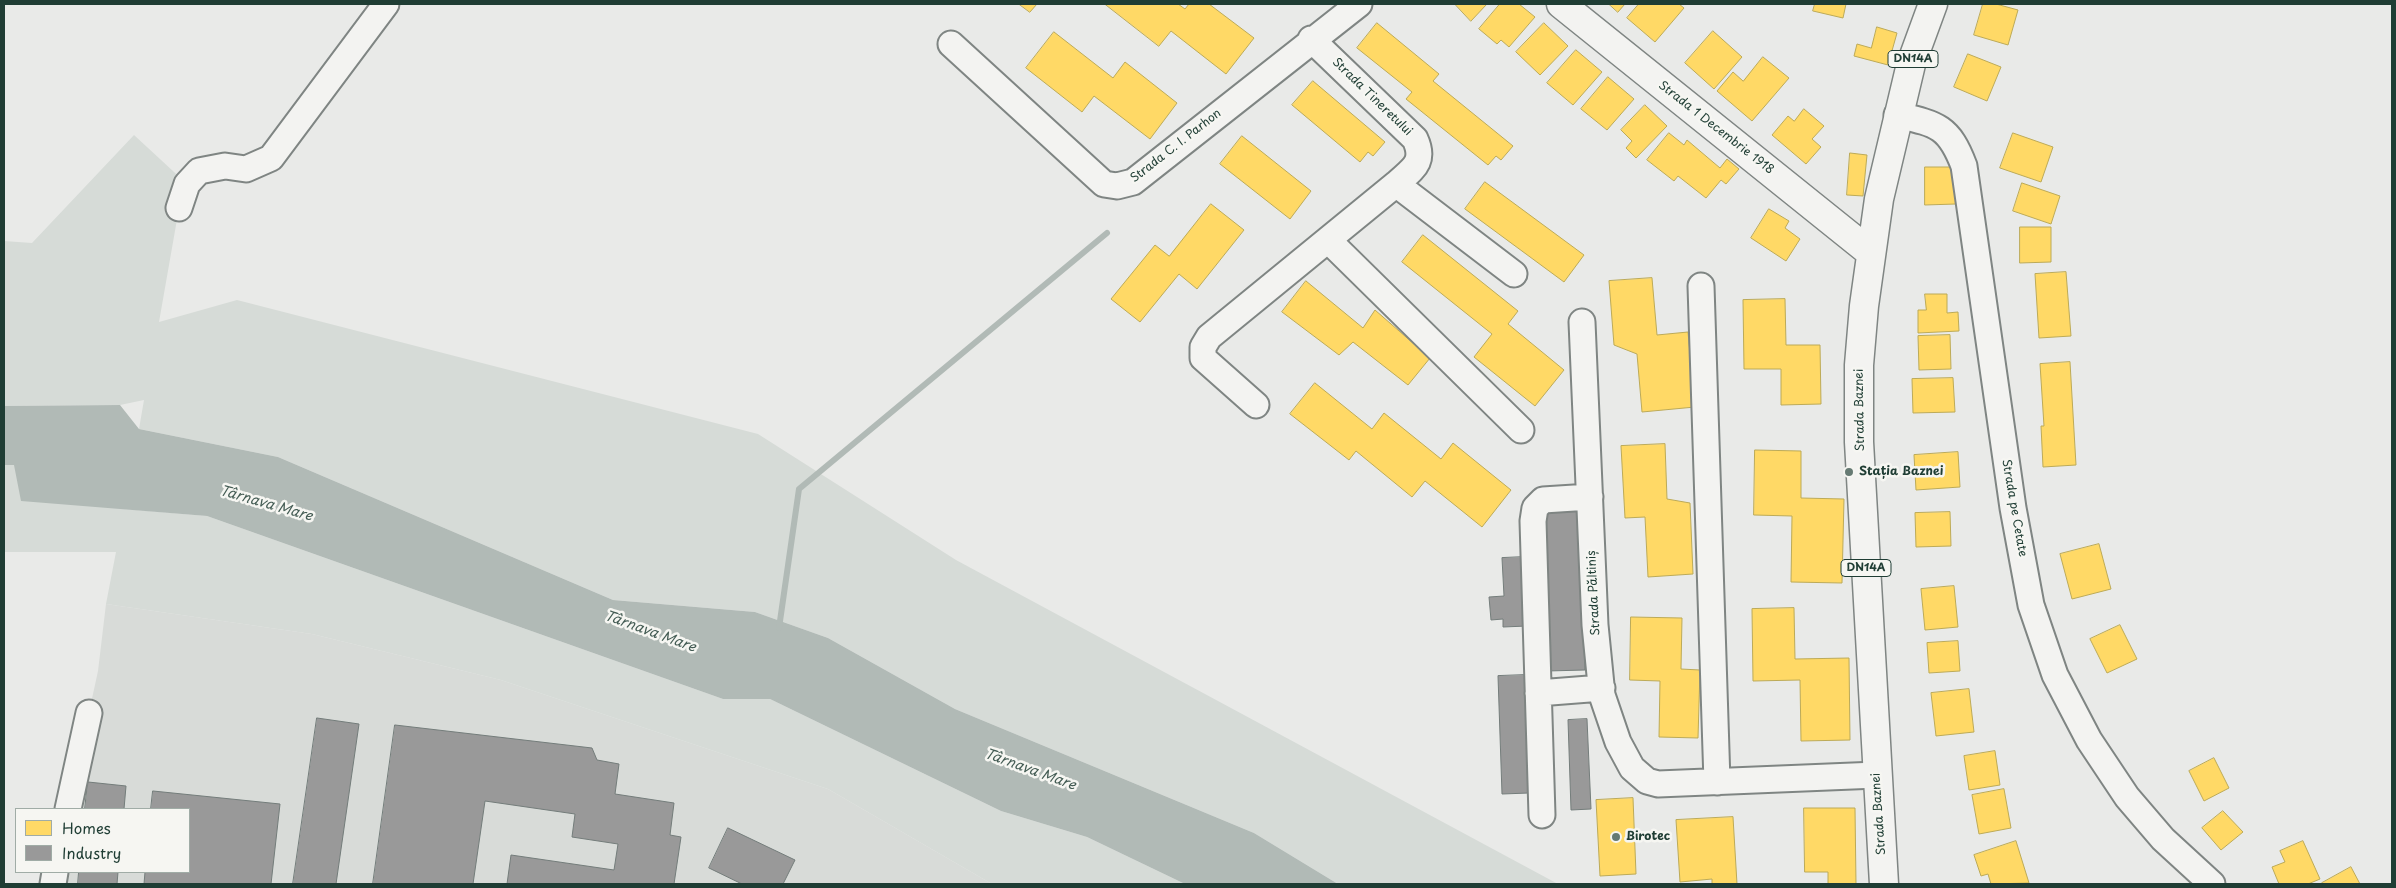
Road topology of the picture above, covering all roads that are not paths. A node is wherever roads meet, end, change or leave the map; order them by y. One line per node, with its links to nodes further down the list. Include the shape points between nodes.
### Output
1 (386, 4): 9 (street, via 271,158 246,169 224,166 199,171 187,184)
2 (1359, 4): 5 (street, Strada C. I. Parhon)
3 (1561, 4): 11 (main road, Strada 1 Decembrie 1918)
4 (1933, 4): 7 (main road, Strada Baznei / DN14A)
5 (1311, 39): 6 (street, Strada C. I. Parhon, via 1133,182 1118,186 1104,184); 8 (street, Strada Tineretului, via 1415,139 1420,150 1418,162)
6 (951, 44)
7 (1897, 115): 11 (main road, Strada Baznei / DN14A); 26 (street, Strada pe Cetate, via 1926,121 1946,132 1956,144 1964,166 2012,508 2031,605 2055,675 2090,740 2127,797 2163,839)
8 (1396, 184): 10 (street, Strada Tineretului); 12 (street)
9 (180, 208)
10 (1328, 241): 15 (street, Strada Tineretului, via 1209,337 1203,347 1203,358); 16 (street)
11 (1871, 253): 21 (main road, Strada Baznei / DN14A, via 1859,365 1859,432)
12 (1514, 274)
13 (1700, 286): 22 (street)
14 (1582, 322): 17 (street, Strada Păltiniș)
15 (1256, 405)
16 (1521, 430)
17 (1590, 496): 18 (street, Strada Păltiniș, via 1595,625); 19 (street, via 1543,500 1535,508)
18 (1602, 688): 19 (street); 22 (street, Strada Păltiniș, via 1618,742 1632,768 1647,781 1658,784)
19 (1538, 693): 24 (street)
20 (89, 713): 23 (street)
21 (1877, 775): 22 (street, Strada Păltiniș); 25 (main road, Strada Baznei / DN14A)
22 (1717, 782)
23 (68, 808)
24 (1542, 815)
25 (1884, 884)
26 (2212, 884)

